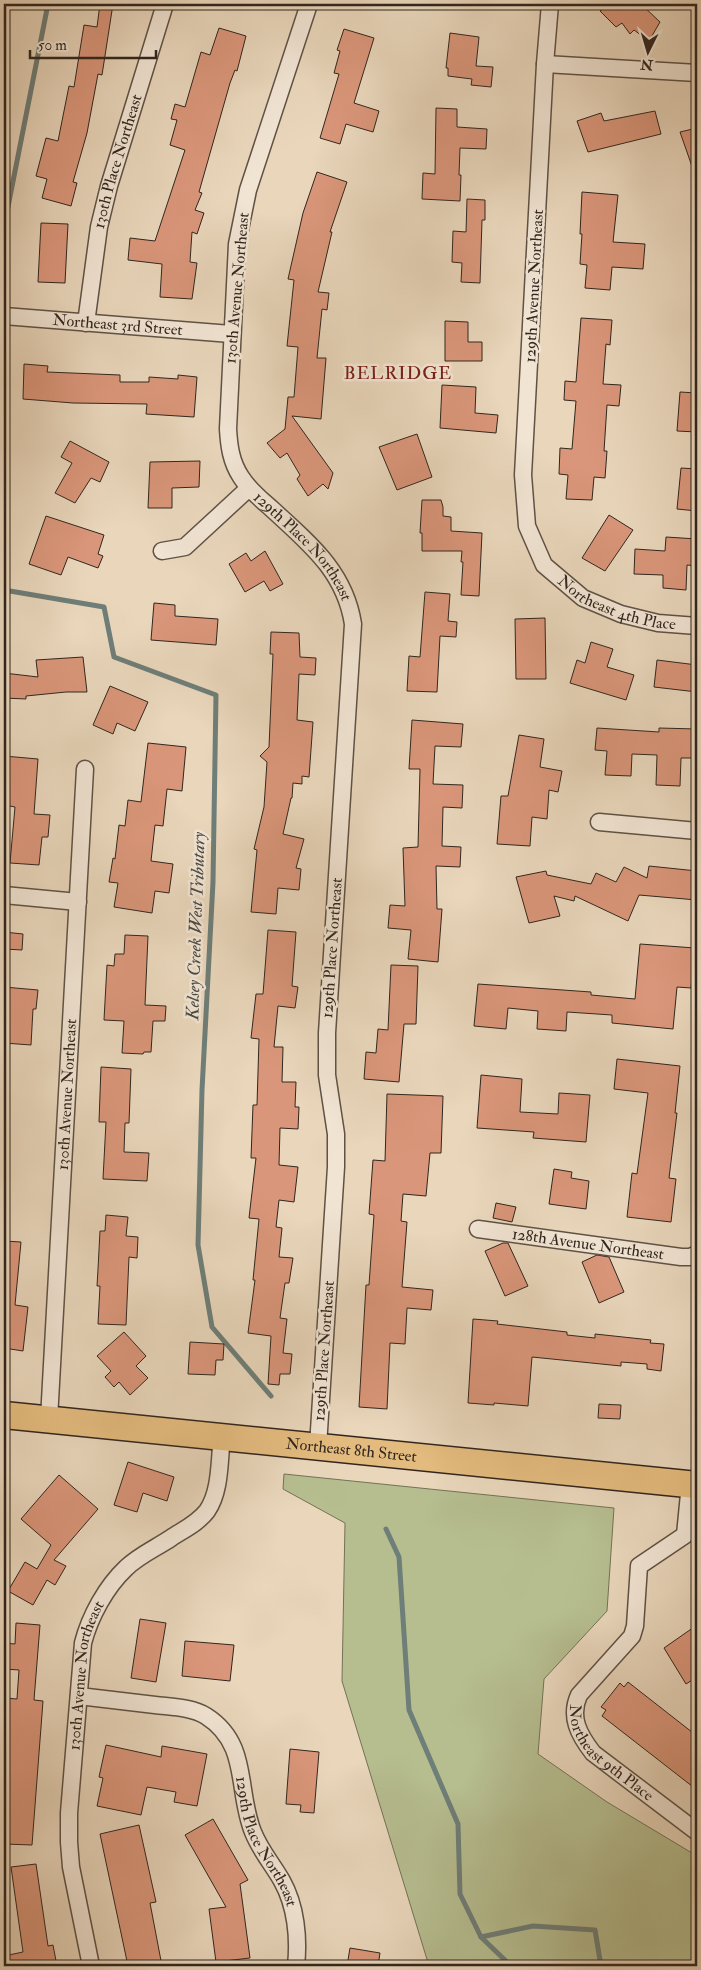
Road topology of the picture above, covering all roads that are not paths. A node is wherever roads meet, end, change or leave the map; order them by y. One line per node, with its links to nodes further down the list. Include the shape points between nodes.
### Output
1 (165, 4): 7 (street, 130th Place Northeast, via 109,186 99,228)
2 (308, 4): 8 (street, 130th Avenue Northeast, via 242,214)
3 (550, 4): 4 (street, 129th Avenue Northeast)
4 (545, 64): 5 (street); 11 (street, 129th Avenue Northeast, via 523,475 527,526)
5 (697, 73)
6 (4, 316): 7 (street, Northeast 3rd Street)
7 (86, 322): 8 (street, Northeast 3rd Street)
8 (232, 334): 9 (street, 130th Avenue Northeast, via 229,448 240,476)
9 (249, 488): 10 (street, via 185,547); 23 (street, 129th Place Northeast, via 329,565 350,606 353,624 327,1034 336,1167)
10 (162, 551)
11 (544, 565): 12 (street, Northeast 4th Place, via 583,598 621,614 658,623)
12 (697, 626)
13 (85, 769): 17 (street, 130th Avenue Northeast)
14 (599, 822): 15 (street)
15 (697, 831)
16 (4, 896): 17 (street)
17 (78, 902): 21 (street, 130th Avenue Northeast)
18 (478, 1230): 19 (street, 128th Avenue Northeast, via 681,1257)
19 (697, 1254)
20 (4, 1414): 21 (main road, Northeast 8th Street)
21 (49, 1419): 22 (main road, Northeast 8th Street)
22 (222, 1437): 23 (main road, Northeast 8th Street); 25 (street, 130th Avenue Northeast, via 216,1488 207,1510 191,1526 127,1566 114,1580 94,1613 83,1643)
23 (318, 1446): 24 (main road, Northeast 8th Street)
24 (694, 1485): 26 (street, Northeast 9th Place, via 685,1535 639,1566 632,1636 579,1694 574,1714 583,1740 594,1753)
25 (79, 1696): 27 (street, 130th Avenue Northeast, via 69,1842); 28 (street, 129th Place Northeast, via 185,1709 204,1715 228,1735 236,1751 253,1833 283,1882 293,1909 297,1932)
26 (697, 1832)
27 (91, 1966)
28 (296, 1966)

